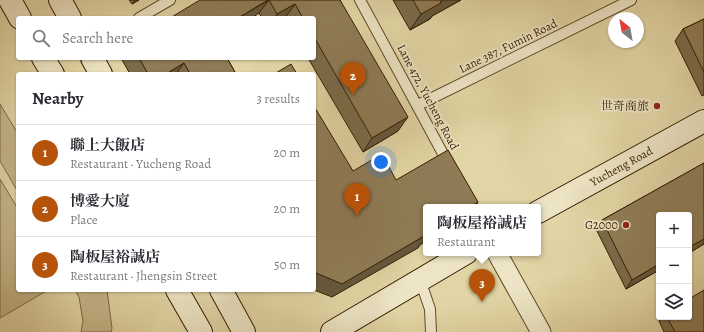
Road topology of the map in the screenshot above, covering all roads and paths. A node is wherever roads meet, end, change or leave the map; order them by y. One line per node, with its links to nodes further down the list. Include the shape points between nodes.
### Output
1 (10, 0): 6 (street)
2 (60, 0): 7 (street)
3 (170, 0): 8 (lane)
4 (360, 0): 13 (lane, Lane 472, Yucheng Road)
5 (631, 0): 13 (lane, Lane 387, Fumin Road)
6 (19, 16)
7 (69, 16)
8 (142, 16)
9 (44, 60): 11 (street)
10 (93, 60): 12 (street)
11 (52, 72)
12 (100, 72)
13 (418, 105): 15 (lane, Lane 472, Yucheng Road)
14 (704, 121): 16 (street, Yucheng Road)
15 (454, 173)
16 (541, 210)
17 (461, 256): 19 (street)
18 (499, 256): 26 (street)
19 (420, 280): 24 (street); 25 (lane, via 430,309)
20 (178, 292): 22 (street)
21 (222, 292): 23 (street)
22 (201, 332)
23 (244, 332)
24 (332, 332)
25 (431, 332)
26 (541, 332)

